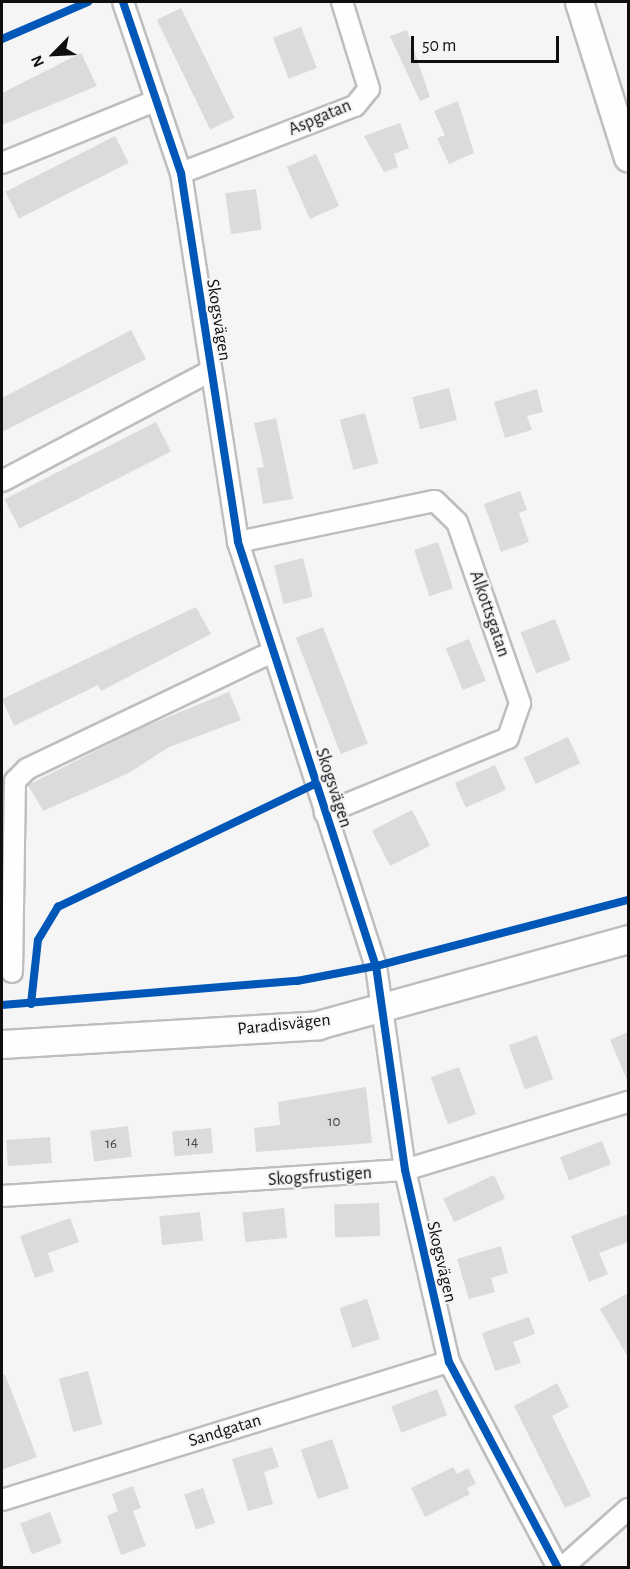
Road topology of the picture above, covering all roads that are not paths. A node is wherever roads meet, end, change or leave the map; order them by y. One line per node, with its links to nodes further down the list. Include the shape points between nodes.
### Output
1 (123, 2): 4 (street, Skogsvägen)
2 (342, 2): 7 (street, Aspgatan, via 369,90 355,106)
3 (579, 2): 5 (street)
4 (157, 100): 6 (street); 7 (street, Skogsvägen)
5 (628, 157)
6 (2, 163)
7 (181, 173): 8 (street, Skogsvägen)
8 (211, 371): 9 (street, Skogsvägen); 10 (street, Skogsvägen)
9 (2, 480)
10 (238, 542): 11 (street, Skogsvägen); 12 (street, Alkottsgatan, via 435,501 457,522 520,703 508,738)
11 (272, 652): 12 (street, Skogsvägen); 14 (street, via 27,769 15,781)
12 (325, 813): 15 (street, Skogsvägen)
13 (628, 939): 15 (street, Paradisvägen)
14 (12, 972)
15 (384, 1009): 16 (street, Paradisvägen, via 318,1025); 18 (street, Skogsvägen)
16 (2, 1044)
17 (628, 1102): 18 (street, Skogsfrustigen)
18 (405, 1170): 19 (street, Skogsfrustigen); 20 (street, Skogsvägen)
19 (2, 1196)
20 (449, 1362): 21 (street, Sandgatan); 23 (street, Skogsvägen)
21 (2, 1500)
22 (628, 1509): 23 (street)
23 (560, 1568)

